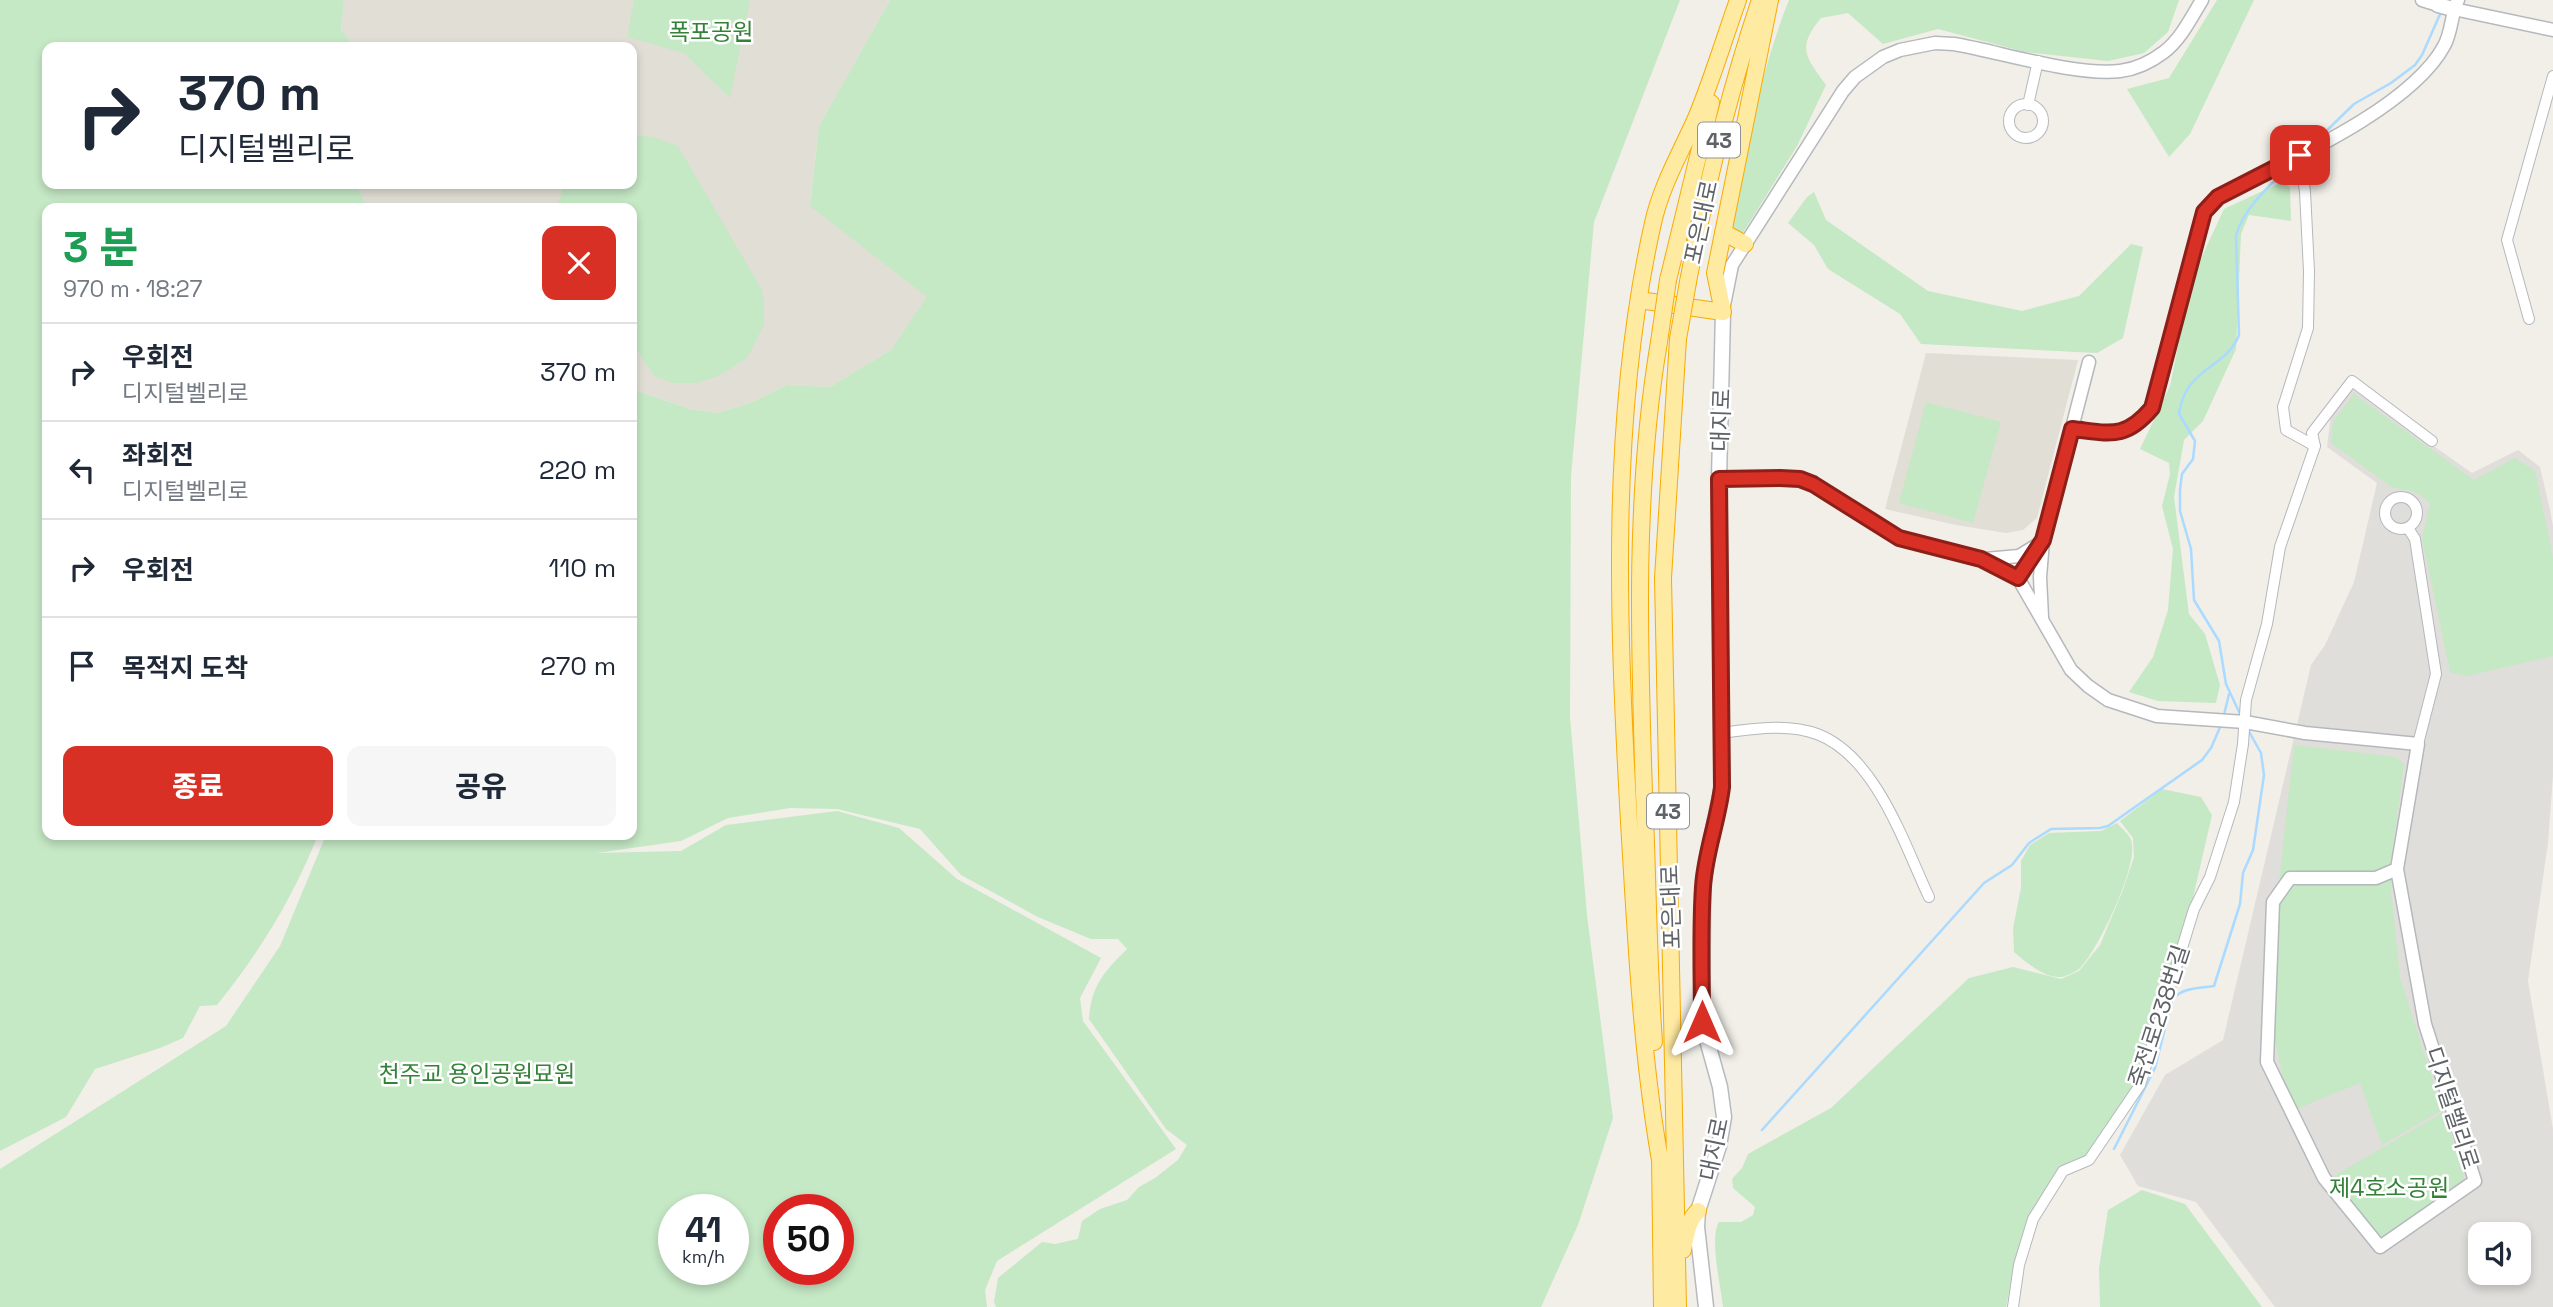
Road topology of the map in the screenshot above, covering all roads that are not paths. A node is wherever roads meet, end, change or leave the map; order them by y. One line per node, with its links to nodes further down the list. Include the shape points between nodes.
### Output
1 (1739, 0): 14 (highway, via 1653,219); 32 (highway, 포은대로 / 43, bridge, via 1668,280 1648,406 1639,660)
2 (1760, 0): 34 (highway, 포은대로 / 43, bridge, via 1704,196 1678,339 1663,578)
3 (1770, 0): 12 (highway)
4 (2202, 0): 8 (street, 대지로, via 2167,50 2137,67 2104,72)
5 (2422, 0): 6 (street)
6 (2450, 5): 7 (street); 11 (street, via 2445,45 2406,91)
7 (2553, 30)
8 (2038, 61): 10 (street); 13 (street, 대지로, via 1935,43 1900,50 1876,61 1843,91)
9 (2553, 76): 16 (street, via 2507,240)
10 (2028, 105): 10 (street, via 2010,115 2012,131 2030,138 2046,124 2038,110)
11 (2300, 158): 18 (street, via 2218,197 2204,212 2152,408 2138,425 2125,432); 20 (street, via 2309,271 2308,328 2283,407 2286,430)
12 (1723, 232): 13 (highway); 15 (highway, via 1715,272)
13 (1745, 244): 15 (street, 대지로, via 1732,265)
14 (1639, 300): 15 (highway); 32 (highway, via 1626,402 1620,644 1640,1007)
15 (1723, 312): 21 (main road, 대지로)
16 (2529, 319)
17 (2089, 362): 18 (street)
18 (2072, 429): 23 (street)
19 (2432, 441): 20 (street, 죽전로238번길, via 2352,381 2312,433)
20 (2315, 446): 27 (street, 죽전로238번길, via 2280,547 2267,624 2246,700)
21 (1719, 479): 24 (street, via 1800,479 1899,538); 28 (main road, 대지로)
22 (2408, 528): 29 (street, via 2415,538 2436,674)
23 (2043, 540): 24 (street, via 2020,556); 25 (street); 26 (street)
24 (1981, 559): 25 (street)
25 (2018, 578): 26 (street)
26 (2042, 621): 27 (street, via 2071,670 2108,700 2157,716)
27 (2245, 723): 29 (street); 38 (street, 죽전로238번길, via 2234,802 2210,877 2194,908 2140,1085 2090,1160 2063,1171 2033,1219)
28 (1721, 733): 31 (street, via 1760,727 1789,729 1815,733 1837,744 1860,765 1877,790); 33 (main road, 대지로, via 1722,787 1703,888 1702,1022 1724,1116)
29 (2418, 744): 30 (street, 디지털벨리로)
30 (2397, 869): 30 (street, 디지털벨리로, via 2375,878 2290,878 2273,902 2267,1062 2324,1178 2380,1247 2475,1181 2425,1024)
31 (1929, 897)
32 (1661, 1166): 35 (highway, 포은대로 / 43)
33 (1698, 1211): 34 (highway, via 1687,1229); 37 (main road, 대지로)
34 (1676, 1283): 36 (highway, 포은대로 / 43)
35 (1662, 1307)
36 (1678, 1307)
37 (1706, 1307)
38 (2013, 1307)

